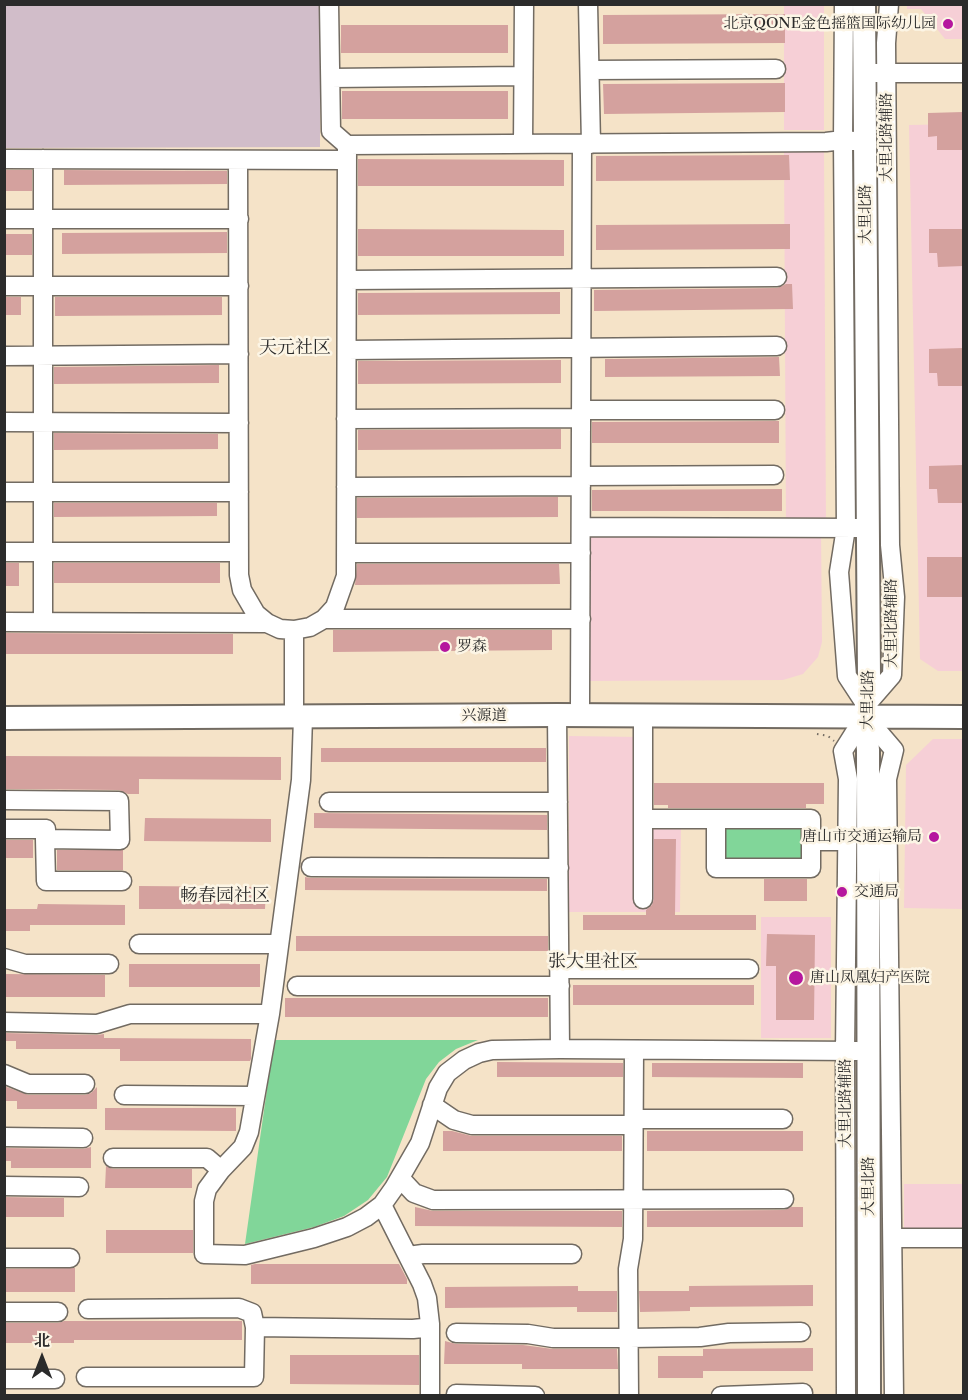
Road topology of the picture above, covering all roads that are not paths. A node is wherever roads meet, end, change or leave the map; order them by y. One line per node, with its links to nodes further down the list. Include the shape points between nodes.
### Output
1 (330, 4): 12 (street)
2 (524, 4): 11 (street)
3 (588, 4): 8 (street)
4 (844, 4): 13 (street)
5 (864, 4): 9 (main road, 大里北路)
6 (889, 4): 9 (street, 大里北路辅路, via 886,43)
7 (776, 69): 8 (street)
8 (590, 70): 16 (street)
9 (876, 73): 10 (street); 14 (main road, 大里北路); 65 (street, 大里北路辅路, via 895,608 892,675)
10 (963, 73)
11 (523, 76): 12 (street); 15 (street)
12 (330, 78): 17 (street, via 331,131)
13 (843, 140): 14 (street); 16 (street); 49 (street)
14 (865, 142): 49 (main road, 大里北路)
15 (523, 144): 16 (street); 17 (street)
16 (586, 144): 25 (street)
17 (347, 152): 20 (street); 26 (street)
18 (4, 159): 19 (street)
19 (43, 159): 20 (street); 22 (street)
20 (238, 160): 23 (street)
21 (4, 219): 22 (street)
22 (43, 219): 23 (street); 28 (street)
23 (238, 219): 29 (street)
24 (777, 276): 25 (street)
25 (582, 279): 26 (street); 31 (street)
26 (347, 280): 32 (street)
27 (4, 286): 28 (street)
28 (43, 286): 29 (street); 35 (street)
29 (238, 286): 33 (street)
30 (777, 346): 31 (street)
31 (582, 347): 32 (street); 37 (street)
32 (347, 350): 38 (street)
33 (238, 354): 35 (street); 41 (street)
34 (4, 356): 35 (street)
35 (43, 356): 40 (street)
36 (775, 410): 37 (street)
37 (581, 414): 38 (street); 43 (street)
38 (346, 419): 44 (street)
39 (4, 422): 40 (street)
40 (43, 422): 41 (street); 46 (street)
41 (238, 423): 47 (street)
42 (774, 475): 43 (street)
43 (581, 481): 44 (street); 48 (street)
44 (346, 487): 54 (street)
45 (4, 492): 46 (street)
46 (43, 492): 47 (street); 51 (street)
47 (238, 492): 52 (street)
48 (581, 526): 49 (street); 53 (street)
49 (856, 528): 65 (main road, 大里北路, via 869,676)
50 (4, 552): 51 (street)
51 (43, 552): 52 (street); 58 (street)
52 (238, 552): 59 (street, via 242,590 256,614)
53 (581, 553): 54 (street); 56 (street)
54 (346, 554): 55 (street, via 342,592)
55 (324, 619): 56 (street); 60 (street)
56 (581, 619): 61 (street)
57 (4, 622): 58 (street)
58 (43, 622): 59 (street)
59 (267, 623): 60 (street)
60 (294, 630): 64 (street)
61 (580, 704): 64 (main road, 兴源道); 65 (main road, 兴源道)
62 (963, 705): 65 (main road, 兴源道)
63 (4, 706): 64 (main road, 兴源道)
64 (299, 711): 66 (main road, 兴源道); 69 (main road, 兴源道); 84 (street, via 301,780)
65 (866, 711): 67 (main road, 兴源道); 68 (main road, 兴源道); 78 (street, 大里北路辅路, via 843,751 848,779); 95 (main road, 大里北路); 113 (street, via 894,750 887,779)
66 (557, 715): 67 (main road, 兴源道); 72 (street)
67 (643, 715): 73 (street)
68 (963, 717)
69 (4, 718)
70 (4, 800): 76 (street, via 119,801 120,840)
71 (328, 802): 72 (street)
72 (558, 802): 80 (street)
73 (643, 819): 74 (street); 82 (street)
74 (716, 819): 77 (street, via 811,819); 77 (street, via 716,868 811,868)
75 (4, 829): 76 (street, via 46,829)
76 (45, 838): 81 (street, via 46,881)
77 (811, 841): 78 (street)
78 (848, 841): 94 (street, 大里北路辅路)
79 (311, 867): 80 (street)
80 (559, 868): 88 (street)
81 (122, 881)
82 (643, 899)
83 (139, 944): 84 (street)
84 (279, 944): 90 (street)
85 (4, 958): 86 (street, via 25,964)
86 (109, 964)
87 (749, 969): 88 (street)
88 (559, 978): 89 (street); 92 (street)
89 (297, 986)
90 (270, 1014): 91 (street, via 130,1014 97,1024); 99 (street)
91 (4, 1022)
92 (560, 1049): 93 (street); 100 (street, via 492,1050 464,1060 447,1073)
93 (634, 1050): 94 (street); 102 (street)
94 (846, 1051): 95 (street); 136 (street, 大里北路辅路)
95 (868, 1051): 137 (main road, 大里北路)
96 (4, 1074): 97 (street, via 28,1084)
97 (85, 1084)
98 (124, 1095): 99 (street)
99 (255, 1096): 106 (street, via 243,1147)
100 (432, 1105): 102 (street, via 454,1120 472,1125); 107 (street, via 420,1143)
101 (783, 1119): 102 (street)
102 (633, 1122): 111 (street)
103 (4, 1137): 104 (street)
104 (83, 1138)
105 (113, 1158): 106 (street, via 207,1158)
106 (221, 1170): 112 (street, via 207,1189 204,1201 204,1254 245,1255 314,1238 347,1227)
107 (400, 1178): 111 (street, via 414,1193 433,1200); 112 (street)
108 (4, 1186): 109 (street)
109 (79, 1187)
110 (784, 1199): 111 (street)
111 (633, 1200): 126 (street)
112 (382, 1205): 116 (street)
113 (893, 1238): 114 (street); 138 (street)
114 (963, 1238)
115 (572, 1254): 116 (street)
116 (408, 1256): 122 (street, via 427,1298)
117 (4, 1258): 118 (street)
118 (70, 1258)
119 (88, 1309): 123 (street, via 239,1308 252,1313)
120 (4, 1312): 121 (street)
121 (58, 1312)
122 (430, 1324): 123 (street, via 413,1329); 132 (street)
123 (255, 1327): 127 (street, via 254,1377)
124 (801, 1332): 126 (street)
125 (456, 1334): 126 (street)
126 (629, 1338): 134 (street)
127 (86, 1377)
128 (4, 1378): 129 (street)
129 (55, 1379)
130 (803, 1393): 135 (street)
131 (456, 1394): 133 (street)
132 (430, 1395)
133 (535, 1395)
134 (629, 1395)
135 (721, 1395)
136 (846, 1395)
137 (869, 1395)
138 (894, 1395)

